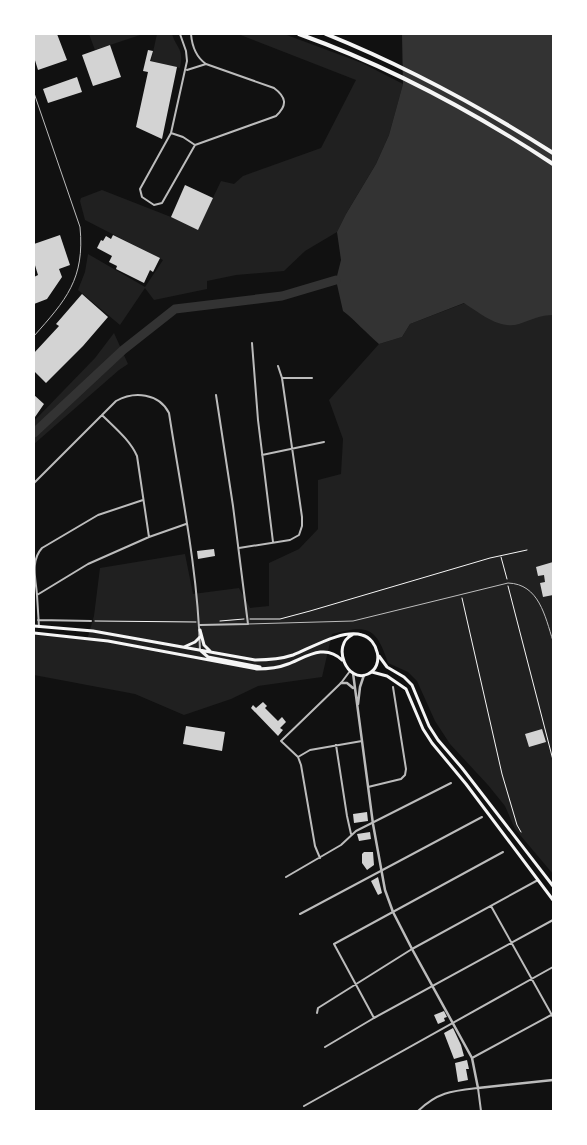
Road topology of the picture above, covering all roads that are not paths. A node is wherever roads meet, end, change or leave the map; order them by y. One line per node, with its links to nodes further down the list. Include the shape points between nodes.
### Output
1 (180, 34): 6 (street, via 186,52)
2 (191, 34): 5 (street, via 195,52)
3 (300, 34): 11 (highway, via 433,93)
4 (326, 34): 10 (highway, via 438,86)
5 (206, 64): 6 (street); 9 (street, via 274,88 284,101 282,111 276,116)
6 (186, 70): 8 (street)
7 (34, 93): 12 (lane, via 80,227 82,244 70,292)
8 (171, 133): 9 (street); 9 (street, via 140,190 142,198 154,204 162,203)
9 (195, 145)
10 (553, 153)
11 (553, 164)
12 (34, 336)
13 (252, 343): 21 (street)
14 (278, 366): 15 (street)
15 (282, 378): 16 (street); 20 (street)
16 (312, 378)
17 (216, 395): 27 (street)
18 (102, 415): 22 (street); 23 (street, via 134,448); 24 (street, via 116,400 125,396 141,394 164,405 169,413)
19 (324, 442): 20 (street)
20 (292, 448): 21 (street); 26 (street, via 302,526 299,535)
21 (262, 454): 26 (street)
22 (34, 483)
23 (144, 500): 25 (street); 28 (street, via 98,515 42,548 34,563)
24 (186, 524): 25 (street); 32 (street)
25 (148, 537): 28 (street, via 88,564)
26 (273, 543): 27 (street)
27 (238, 548): 31 (street)
28 (38, 596): 29 (street)
29 (38, 620): 30 (street); 34 (street)
30 (91, 621)
31 (248, 624): 32 (street); 39 (lane, via 353,621 508,583 530,590)
32 (200, 625): 35 (street)
33 (34, 626): 34 (main road)
34 (39, 627): 40 (main road, via 93,631)
35 (200, 630): 38 (street); 42 (main road, via 204,645)
36 (34, 633): 45 (main road, via 108,640)
37 (352, 635): 42 (main road, via 323,641 275,659 255,660); 43 (main road, via 366,636); 44 (main road, via 342,644)
38 (200, 637): 40 (main road); 41 (street)
39 (553, 641)
40 (184, 647): 41 (main road)
41 (200, 650): 42 (main road); 45 (main road, via 208,657)
42 (213, 652)
43 (378, 655): 47 (main road); 66 (main road, via 387,667 412,685 438,740)
44 (344, 662): 45 (main road, via 332,652 321,651); 46 (main road)
45 (266, 669)
46 (352, 672): 48 (main road); 49 (street); 51 (street)
47 (371, 672): 48 (main road); 65 (main road, via 387,676 406,689 432,743)
48 (364, 675): 52 (street)
49 (341, 683): 51 (street, via 352,685); 55 (street, via 281,741)
50 (393, 687): 57 (street, via 405,775 401,779)
51 (354, 689): 52 (street)
52 (357, 708): 53 (street)
53 (362, 741): 54 (street); 57 (street)
54 (336, 745): 55 (street, via 310,750); 60 (street)
55 (298, 757): 62 (street)
56 (451, 783): 59 (street)
57 (368, 787): 59 (street)
58 (482, 817): 63 (street)
59 (373, 824): 60 (street); 63 (street)
60 (351, 834): 62 (street)
61 (503, 852): 69 (street)
62 (320, 858): 64 (street)
63 (381, 869): 69 (street); 70 (street)
64 (286, 877)
65 (538, 880): 67 (main road); 68 (street)
66 (553, 886)
67 (553, 900)
68 (491, 905): 72 (street); 73 (street)
69 (393, 912): 73 (street); 76 (street, via 334,944)
70 (300, 914)
71 (553, 920): 72 (street)
72 (512, 943): 75 (street); 77 (street)
73 (412, 949): 76 (street); 77 (street)
74 (553, 967): 75 (street)
75 (533, 978): 79 (street); 81 (street)
76 (356, 984): 78 (street, via 318,1008); 80 (street)
77 (433, 986): 80 (street); 81 (street)
78 (317, 1013)
79 (553, 1015): 83 (street)
80 (374, 1018): 82 (street)
81 (453, 1023): 83 (street); 86 (street)
82 (325, 1047)
83 (472, 1058): 85 (street)
84 (553, 1080): 85 (street)
85 (478, 1088): 87 (street, via 436,1096); 88 (street)
86 (304, 1106)
87 (418, 1111)
88 (481, 1111)

